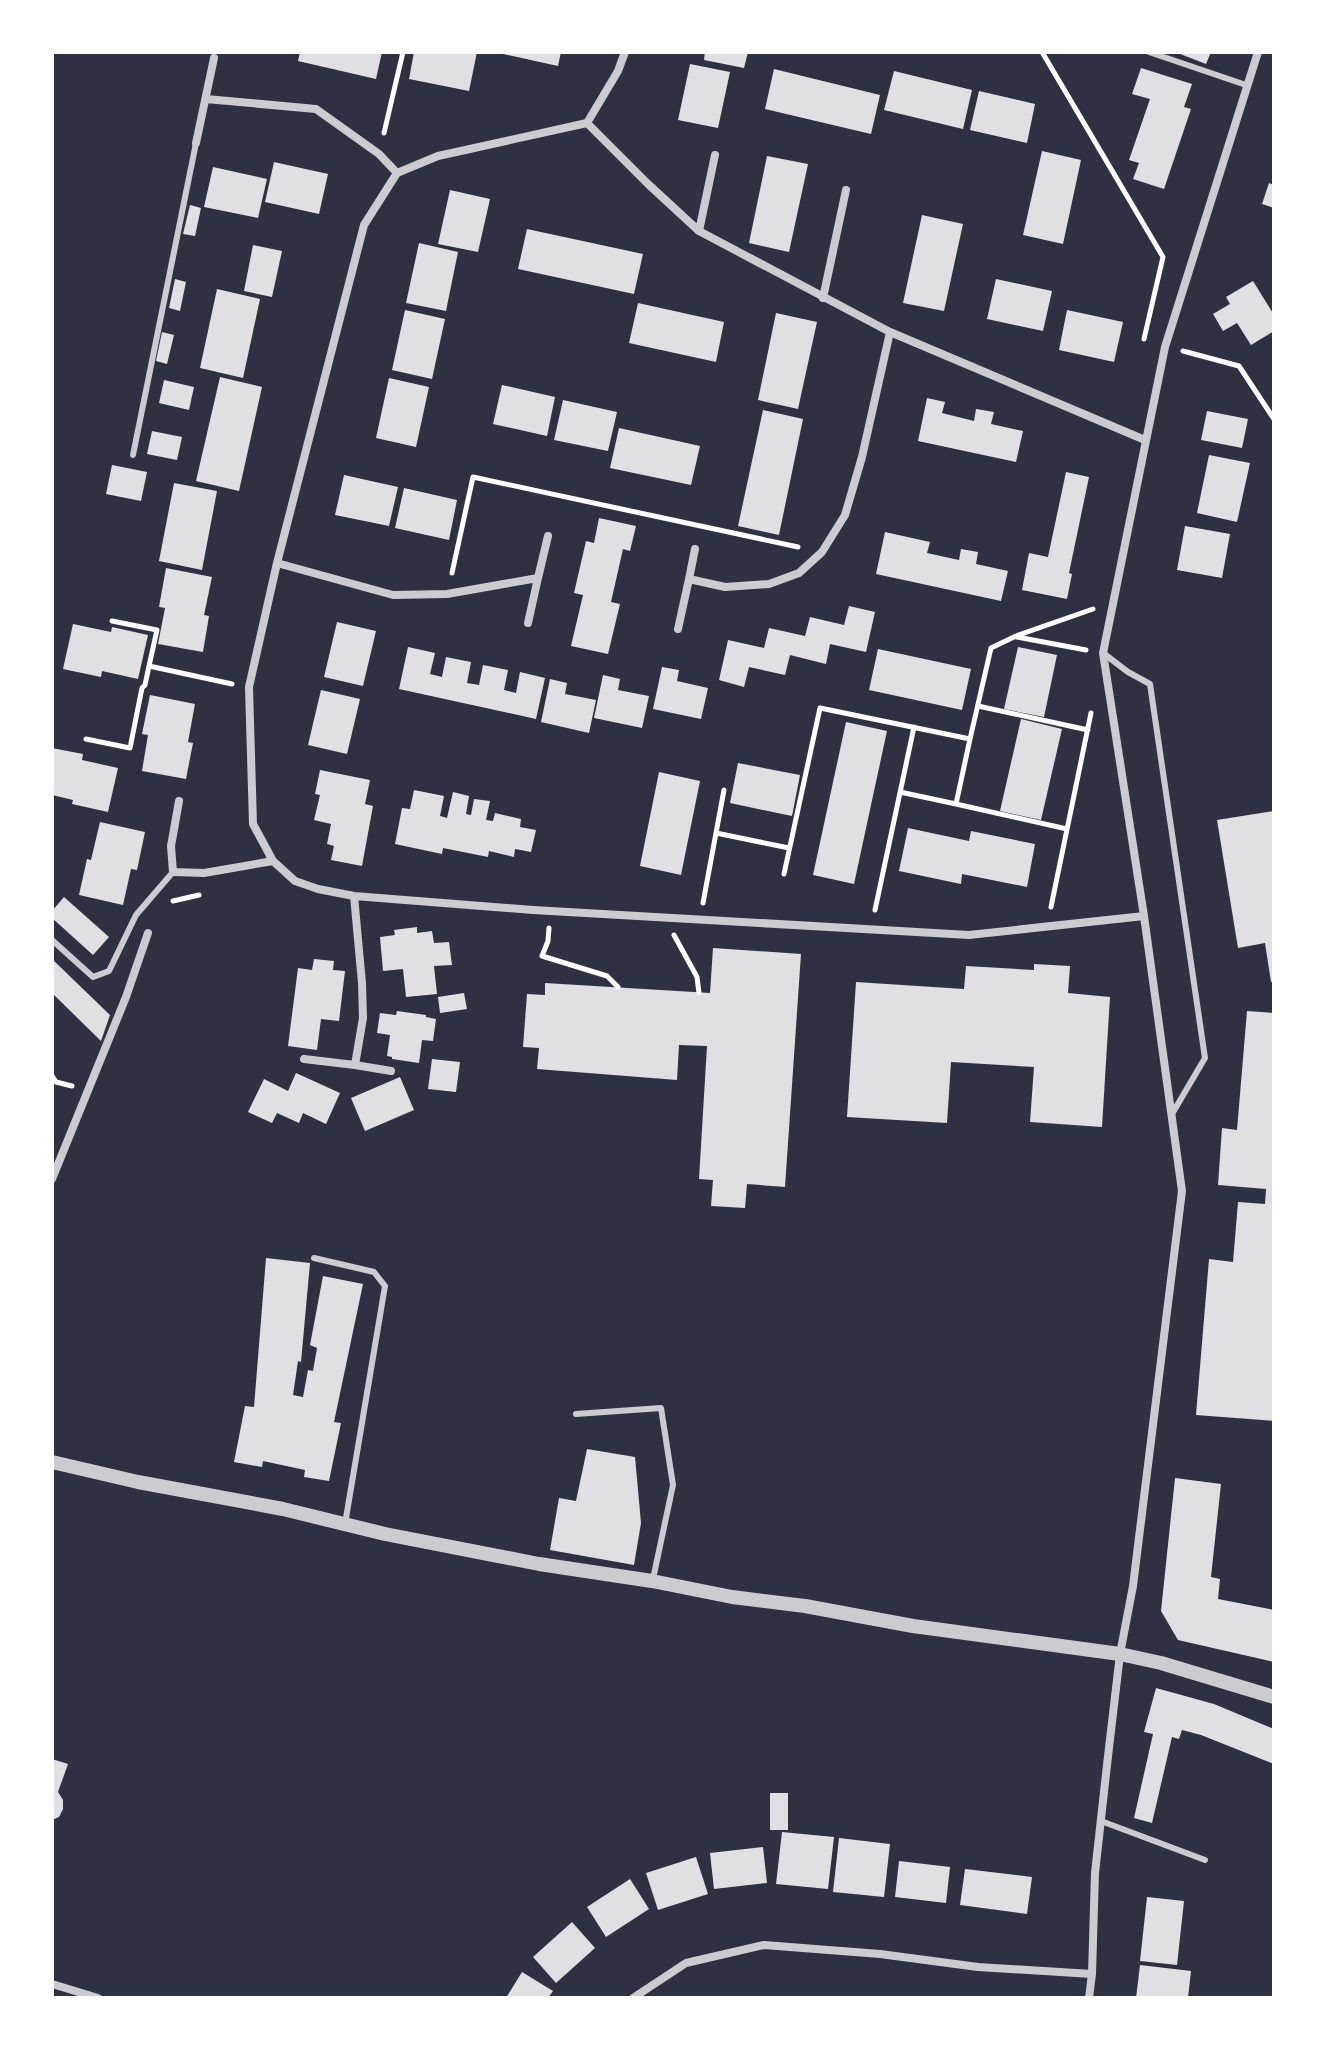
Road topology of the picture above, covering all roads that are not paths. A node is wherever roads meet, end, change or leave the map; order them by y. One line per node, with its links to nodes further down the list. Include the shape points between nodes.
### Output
1 (625, 52): 7 (street)
2 (1149, 52): 5 (lane)
3 (1258, 52): 5 (street)
4 (214, 58): 6 (street)
5 (1246, 85): 15 (street, via 1165,347)
6 (206, 99): 8 (street); 10 (street, via 316,109)
7 (587, 123): 10 (street, via 438,156); 12 (street)
8 (196, 143): 16 (lane)
9 (715, 155): 12 (street)
10 (397, 173): 19 (street, via 364,225)
11 (846, 190): 13 (street)
12 (699, 231): 13 (street)
13 (823, 298): 14 (street)
14 (890, 332): 15 (street); 21 (street, via 845,515 822,552 799,573 769,584 725,587)
15 (1145, 440): 24 (street)
16 (133, 455)
17 (548, 536): 20 (street)
18 (695, 549): 21 (street)
19 (277, 563): 20 (street, via 393,595 447,594); 26 (street, via 249,687 253,824)
20 (538, 578): 22 (street)
21 (689, 579): 23 (street)
22 (528, 623)
23 (678, 629)
24 (1103, 653): 29 (street); 35 (lane, via 1150,684 1205,1058)
25 (179, 801): 27 (street, via 171,846)
26 (273, 861): 27 (street, via 204,873); 28 (street, via 295,881)
27 (173, 872): 31 (lane, via 136,915 109,971 93,977)
28 (354, 896): 29 (street, via 969,935); 33 (street, via 363,1018)
29 (1144, 916): 35 (street)
30 (148, 933): 36 (street)
31 (52, 940)
32 (304, 1059): 33 (street)
33 (355, 1065): 34 (street)
34 (391, 1071)
35 (1172, 1114): 42 (street, via 1182,1191)
36 (52, 1179)
37 (314, 1258): 40 (lane, via 374,1272 385,1286)
38 (576, 1414): 41 (lane, via 661,1408 673,1485)
39 (52, 1462): 40 (street)
40 (345, 1524): 41 (street)
41 (652, 1581): 42 (street, via 913,1626)
42 (1120, 1654): 43 (street); 44 (street)
43 (1274, 1697)
44 (1101, 1821): 45 (lane); 46 (street)
45 (1205, 1860)
46 (1092, 1974): 49 (street, via 764,1945 686,1963); 50 (street)
47 (52, 1984): 48 (street)
48 (98, 1998)
49 (633, 1998)
50 (1089, 1998)

